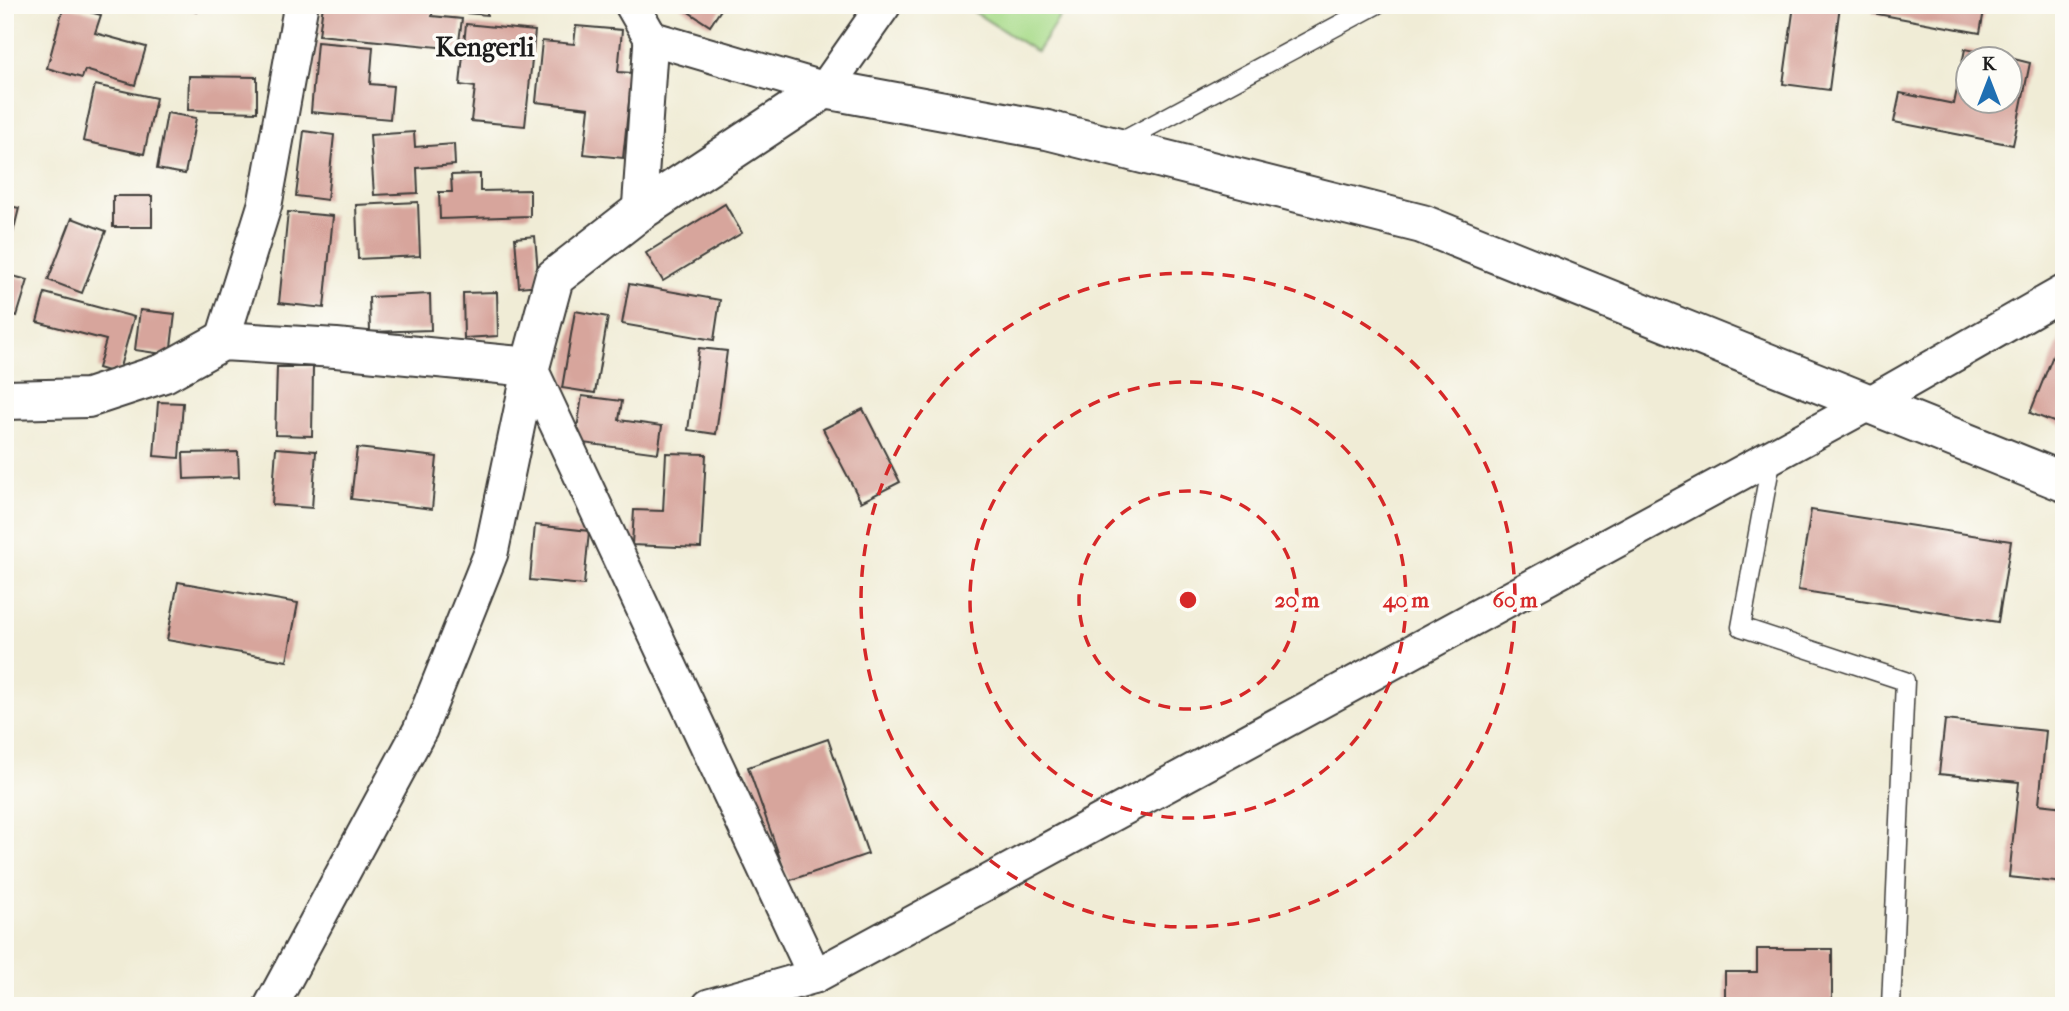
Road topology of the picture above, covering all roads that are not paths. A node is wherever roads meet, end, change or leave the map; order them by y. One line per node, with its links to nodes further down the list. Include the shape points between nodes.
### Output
1 (302, 5): 10 (street, via 265,204)
2 (632, 5): 5 (street)
3 (884, 5): 6 (street)
4 (1376, 5): 7 (lane)
5 (651, 38): 6 (street); 8 (street)
6 (825, 89): 7 (street, via 1047,130); 8 (street)
7 (1112, 147): 13 (street, via 1422,224)
8 (639, 212): 11 (street, via 554,278)
9 (2064, 292): 13 (street)
10 (222, 341): 11 (street); 12 (street, via 164,373 88,398)
11 (530, 367): 16 (street); 17 (street, via 491,552 420,730)
12 (5, 400)
13 (1868, 404): 14 (street); 15 (street)
14 (1772, 456): 16 (street); 19 (lane, via 1741,627 1905,681)
15 (2064, 482)
16 (815, 976): 18 (street)
17 (271, 1006)
18 (709, 1006)
19 (1891, 1006)

